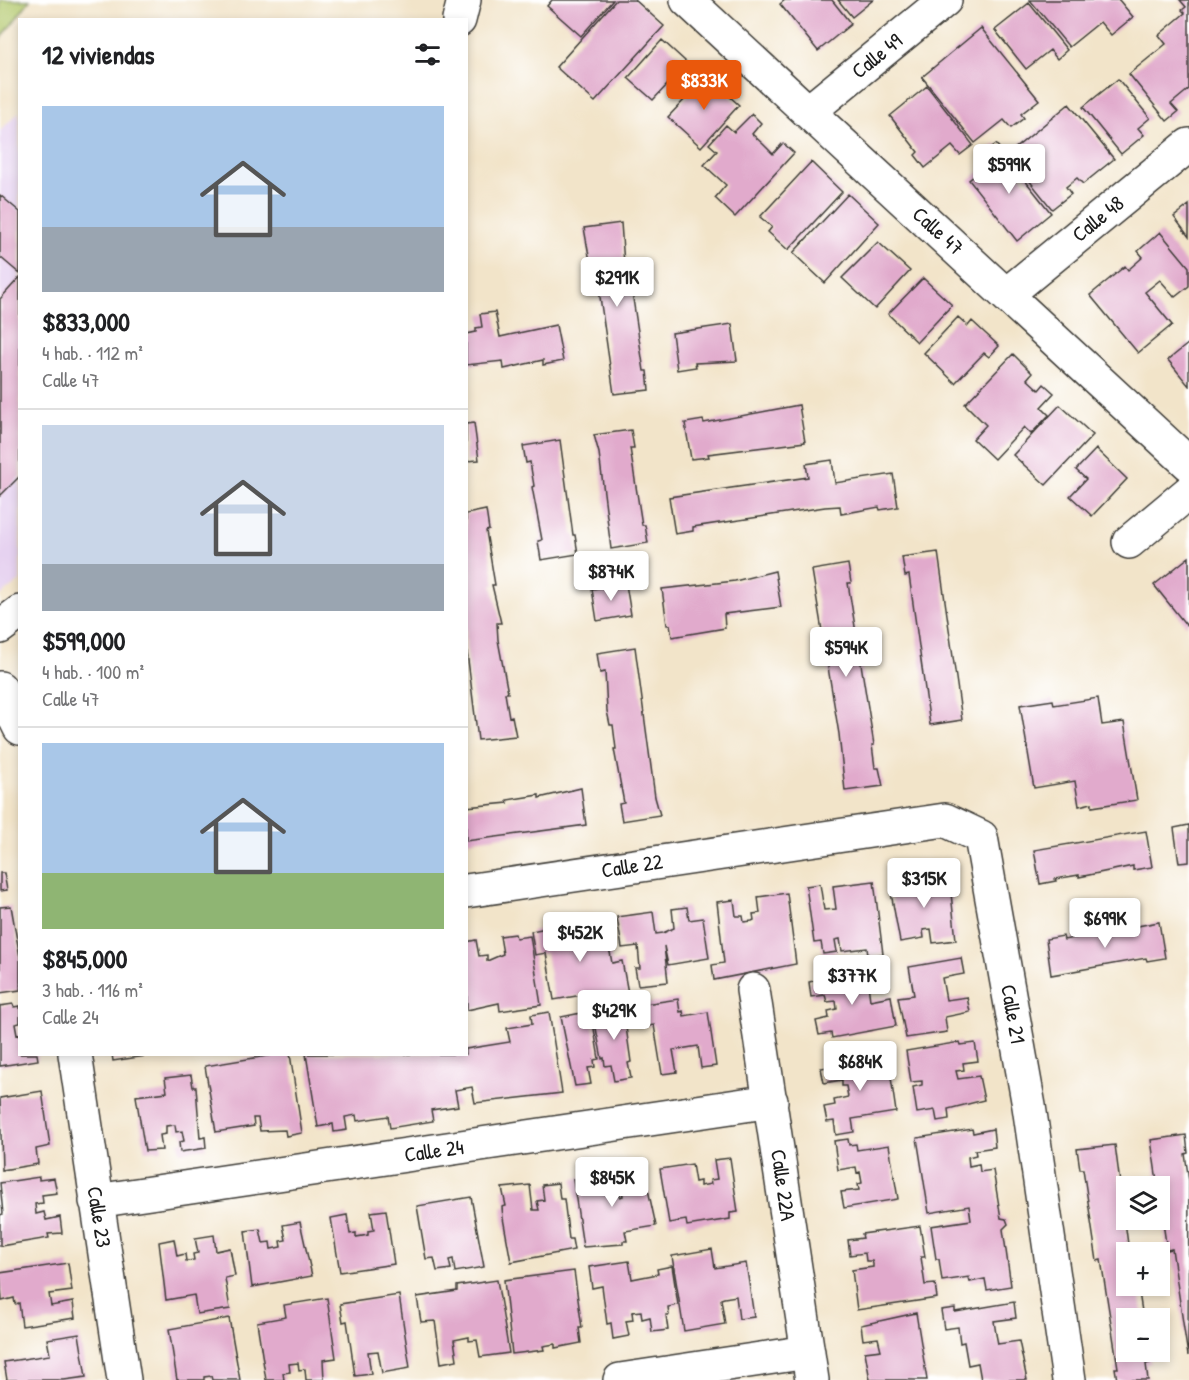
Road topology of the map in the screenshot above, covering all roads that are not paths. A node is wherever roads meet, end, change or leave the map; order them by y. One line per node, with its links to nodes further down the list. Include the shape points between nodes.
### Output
1 (464, 0): 4 (street)
2 (687, 0): 5 (street, Calle 47)
3 (945, 0): 5 (street, Calle 49)
4 (460, 18)
5 (808, 112): 7 (street, Calle 47)
6 (1189, 145): 7 (street, Calle 48)
7 (1007, 294): 8 (street, Calle 47)
8 (1189, 464)
9 (1189, 492): 10 (street)
10 (1129, 542)
11 (18, 614): 12 (street)
12 (0, 627)
13 (0, 688): 14 (street)
14 (18, 724)
15 (797, 841): 16 (street, Calle 22); 24 (street, Calle 21, via 945,820 981,837 1029,1106)
16 (468, 891)
17 (753, 990): 19 (street, Calle 22A)
18 (75, 1056): 20 (street, Calle 23)
19 (771, 1101): 20 (street, Calle 24); 21 (street, Calle 22A)
20 (96, 1201): 22 (street, Calle 23)
21 (810, 1366): 23 (street)
22 (124, 1380)
23 (620, 1380)
24 (1069, 1380)

